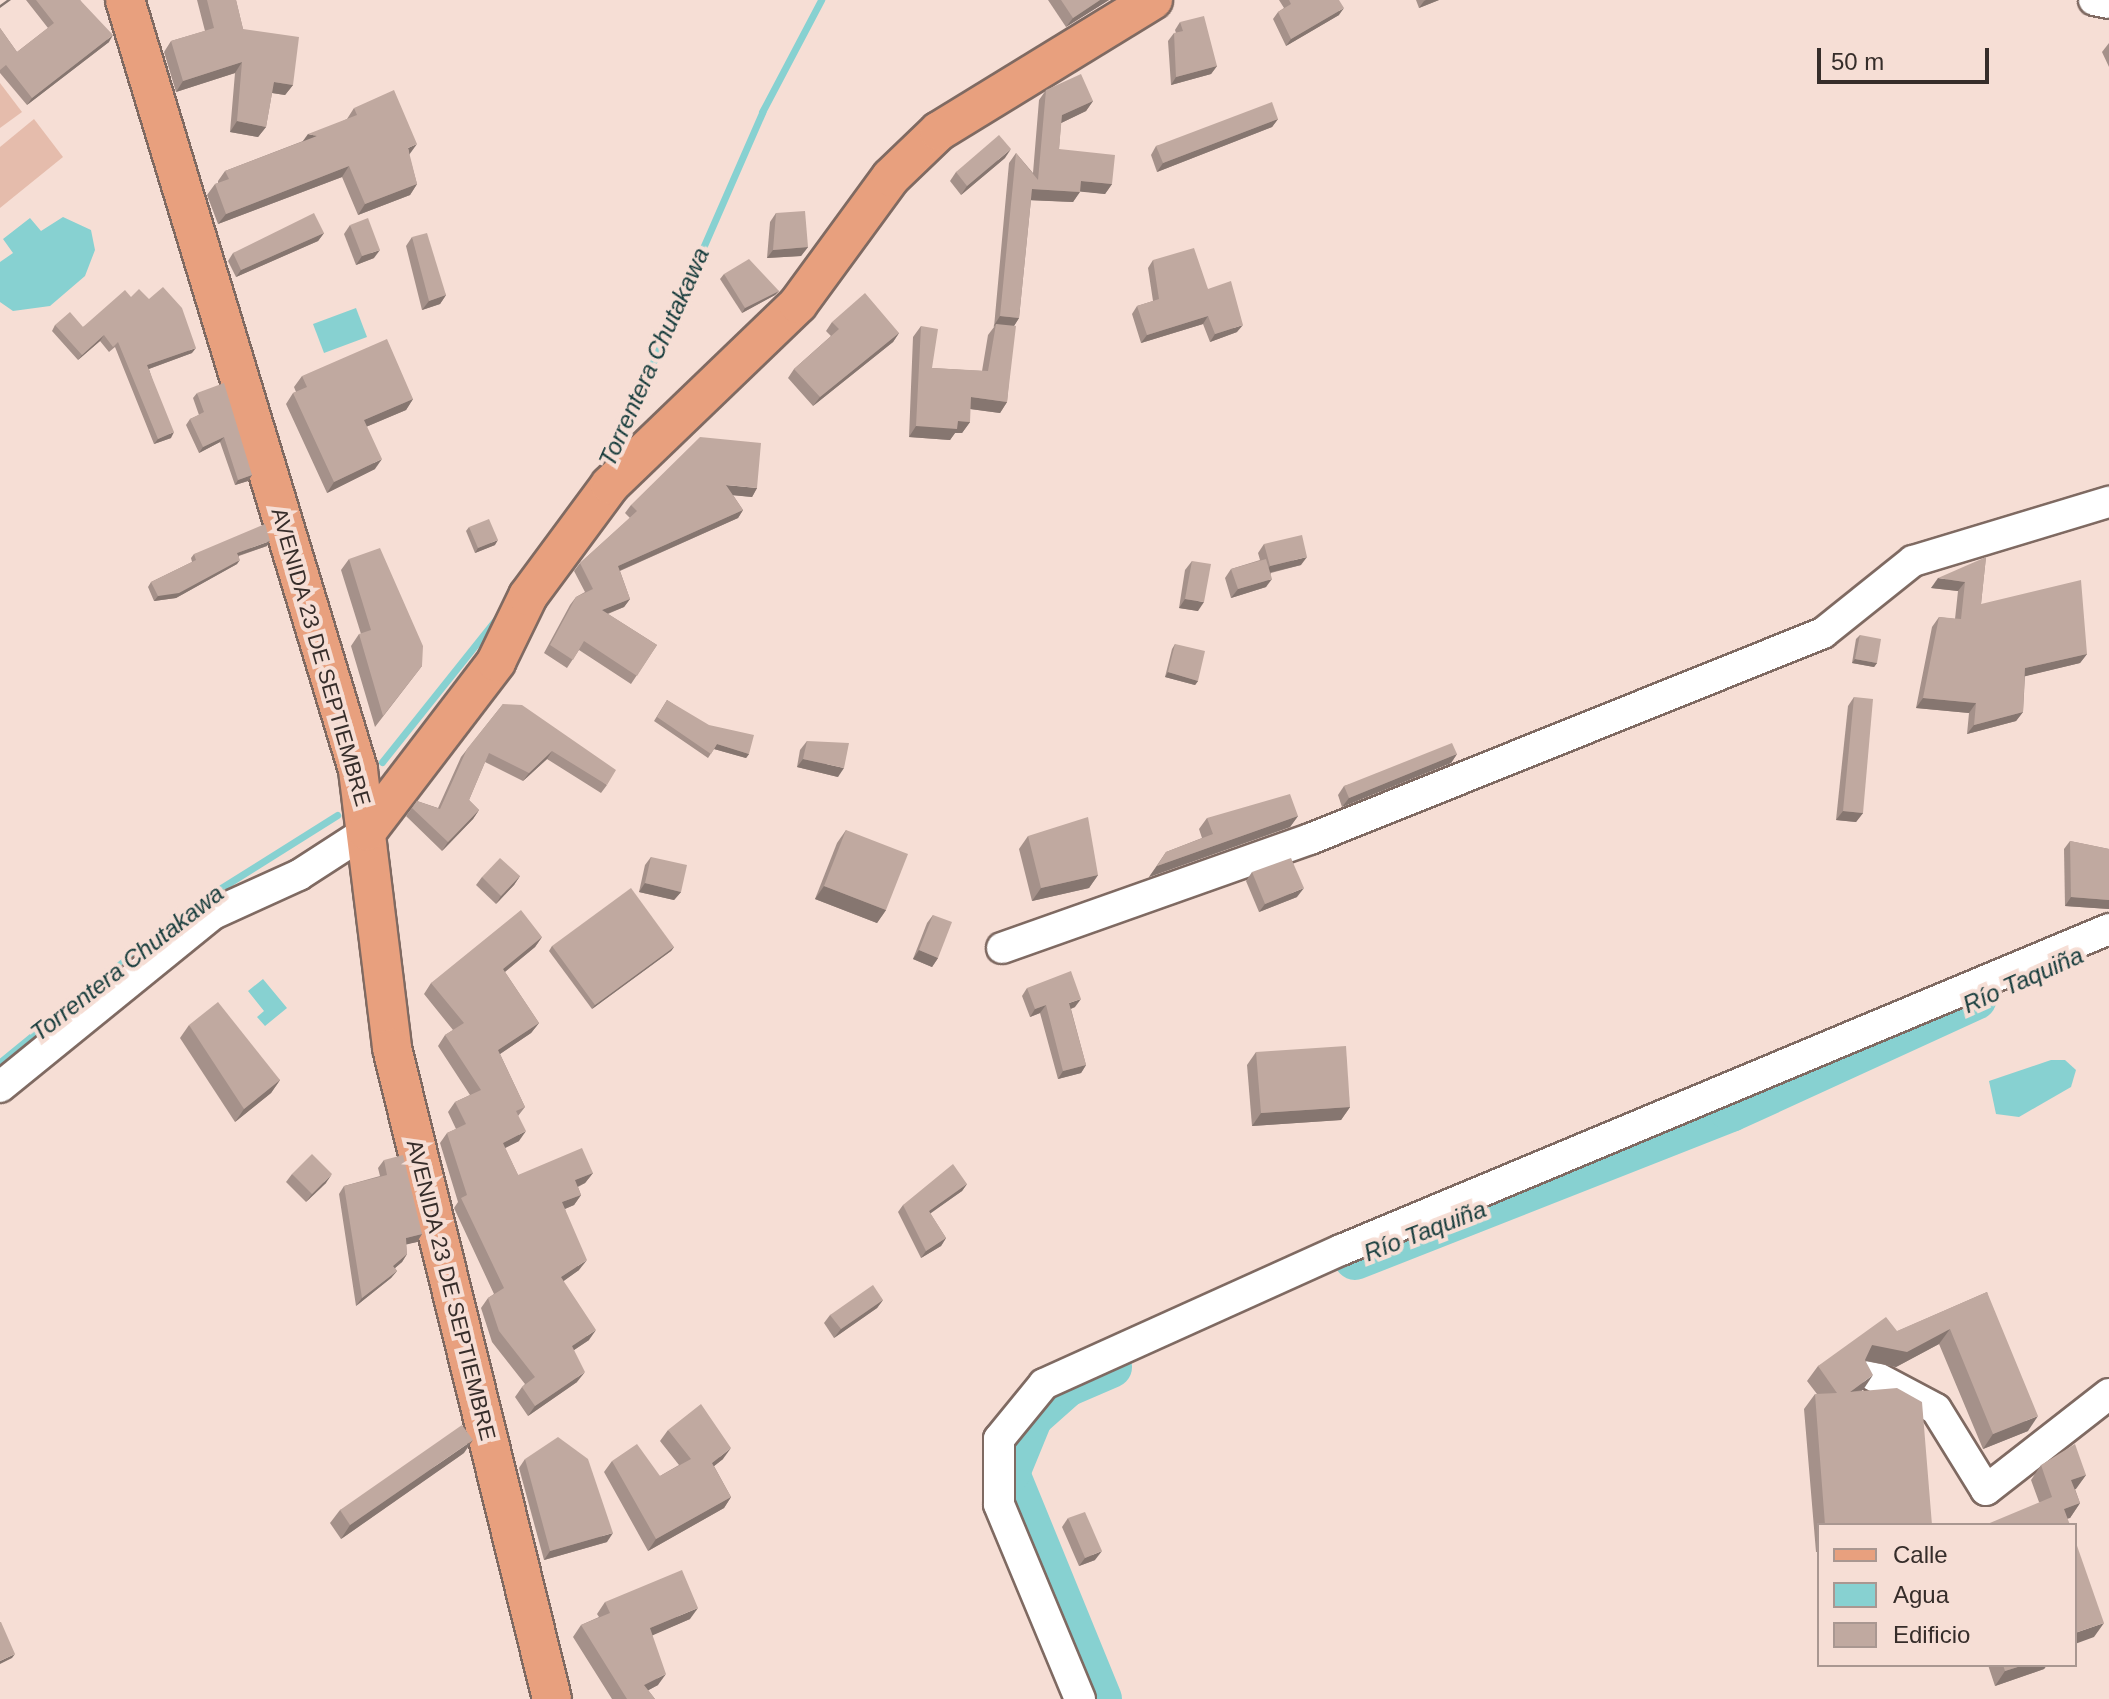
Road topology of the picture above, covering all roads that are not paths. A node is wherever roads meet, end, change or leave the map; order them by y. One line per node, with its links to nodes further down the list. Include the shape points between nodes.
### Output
1 (125, 0): 6 (main road, AVENIDA 23 DE SEPTIEMBRE, via 358,770)
2 (1153, 0): 6 (main road, via 939,131 891,177 798,304 610,485 528,596 496,662)
3 (2094, 0): 4 (street)
4 (2109, 3)
5 (2109, 502): 8 (street, via 1913,561 1823,633 1354,822)
6 (366, 820): 9 (street, via 299,875 213,914); 12 (main road, AVENIDA 23 DE SEPTIEMBRE, via 392,1048)
7 (2109, 929): 13 (street, via 1341,1250 1044,1384 999,1439 999,1504)
8 (1002, 948)
9 (0, 1087)
10 (1872, 1375): 11 (street, via 1936,1409 1986,1490)
11 (2109, 1394)
12 (552, 1699)
13 (1080, 1699)

